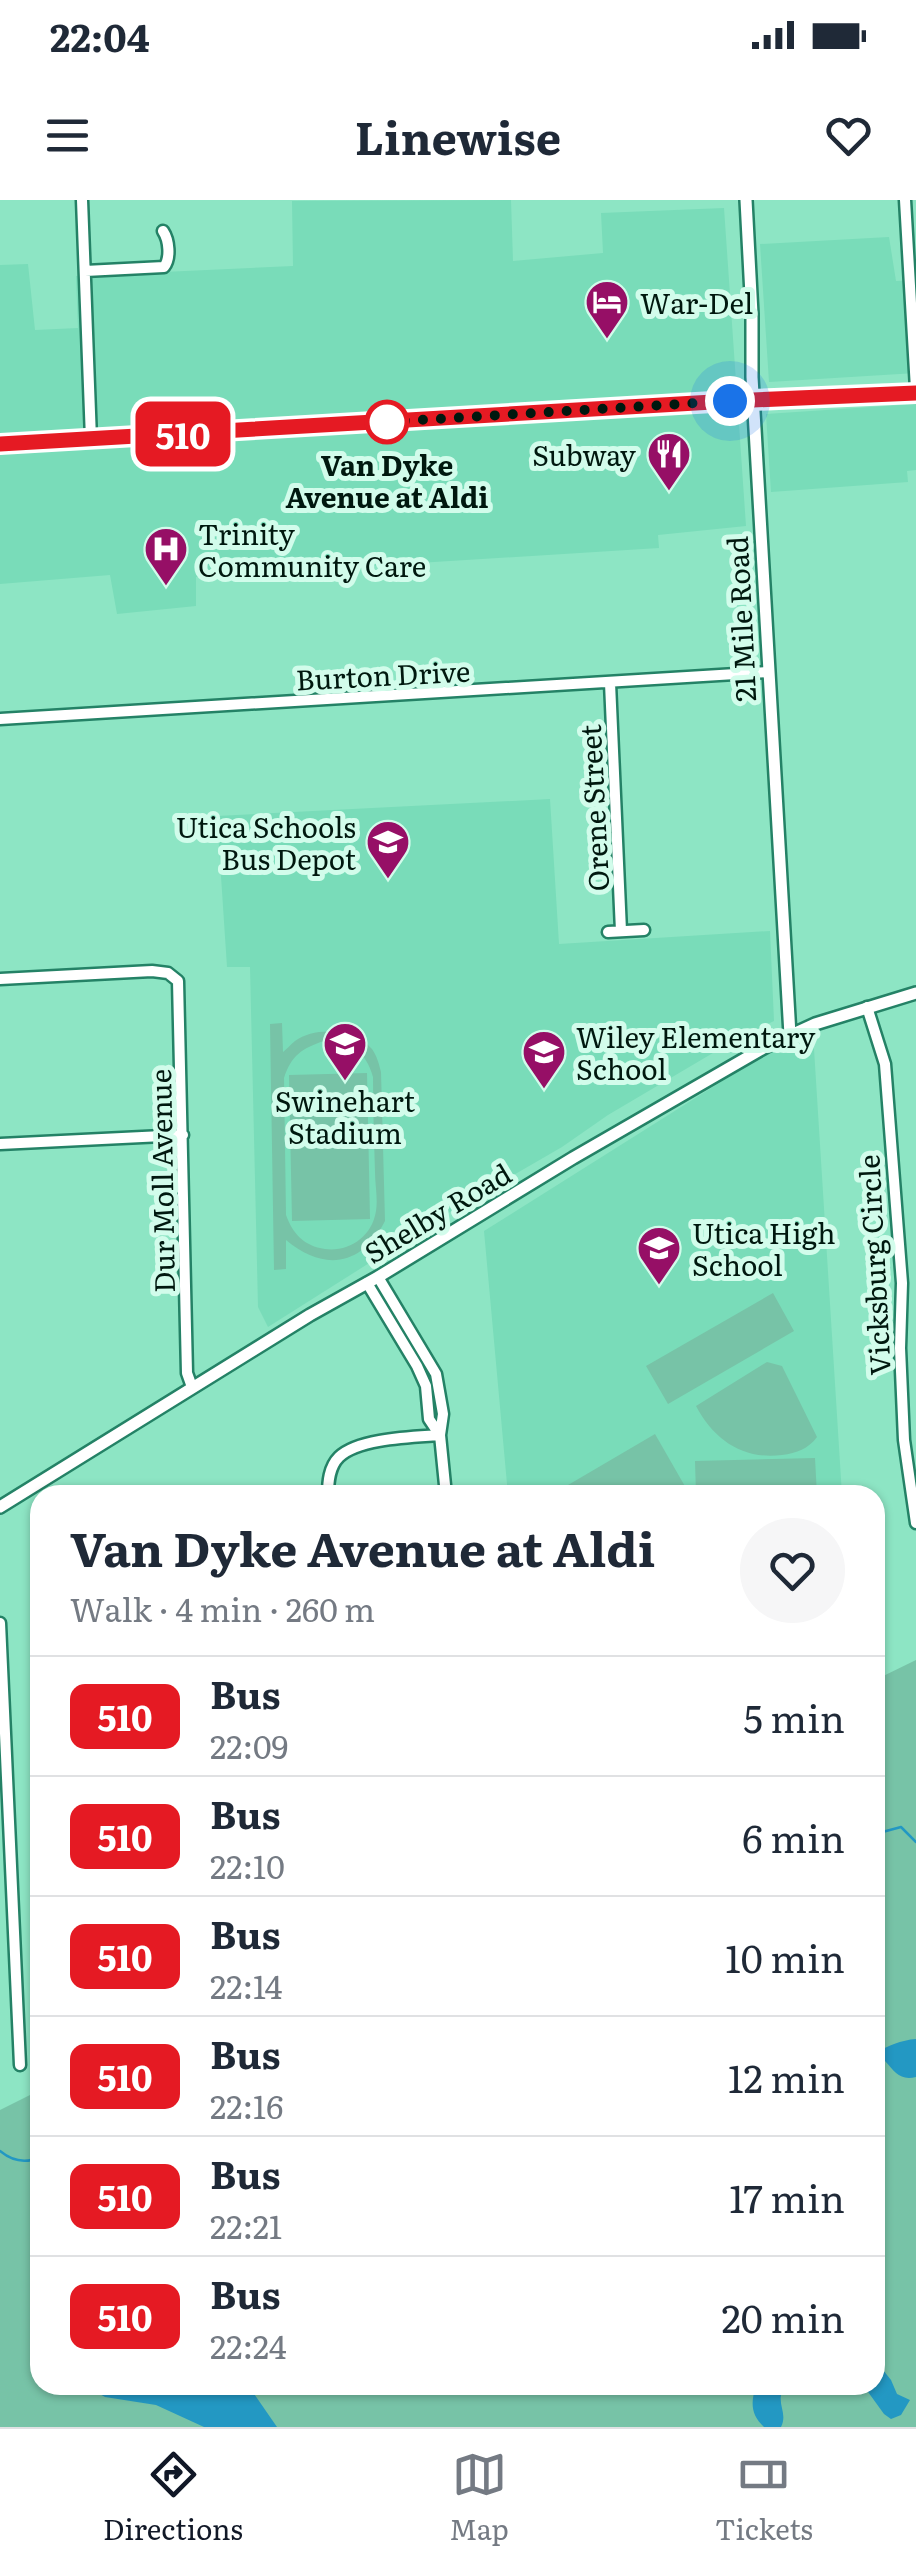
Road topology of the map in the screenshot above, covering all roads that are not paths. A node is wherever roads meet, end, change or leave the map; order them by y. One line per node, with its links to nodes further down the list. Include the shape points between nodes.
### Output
1 (82, 200): 5 (street)
2 (746, 200): 7 (street, 21 Mile Road)
3 (905, 200): 6 (street)
4 (163, 231): 5 (street, via 164,267)
5 (85, 270): 8 (street)
6 (916, 391): 7 (main road)
7 (753, 400): 8 (main road); 10 (street, 21 Mile Road)
8 (90, 439): 9 (main road)
9 (0, 444)
10 (768, 672): 11 (street, Burton Drive); 19 (street, 21 Mile Road)
11 (610, 683): 12 (street, Burton Drive); 14 (street, Orene Street)
12 (0, 719)
13 (644, 930): 14 (street)
14 (621, 931): 15 (street)
15 (608, 932)
16 (0, 979): 20 (street, Dur Moll Avenue, via 152,971 173,976 179,986)
17 (916, 993): 18 (street, Shelby Road)
18 (867, 1007): 19 (street, Shelby Road); 24 (street, Vicksburg Circle, via 884,1064)
19 (790, 1035): 22 (street, Shelby Road)
20 (183, 1134): 21 (street); 27 (street, Dur Moll Avenue)
21 (0, 1144)
22 (372, 1280): 25 (street); 26 (street); 27 (street, Shelby Road)
23 (916, 1280): 24 (street)
24 (902, 1283): 34 (street, Vicksburg Circle, via 904,1440)
25 (426, 1354): 26 (street); 28 (street, via 439,1384)
26 (413, 1360): 28 (street)
27 (192, 1386): 29 (street, Shelby Road)
28 (440, 1435): 30 (street, via 346,1452 333,1465); 31 (street)
29 (35, 1485)
30 (328, 1485)
31 (445, 1485)
32 (30, 1488): 33 (street, Shelby Road)
33 (0, 1507)
34 (916, 1522)
35 (0, 1623): 36 (street)
36 (20, 2065)

